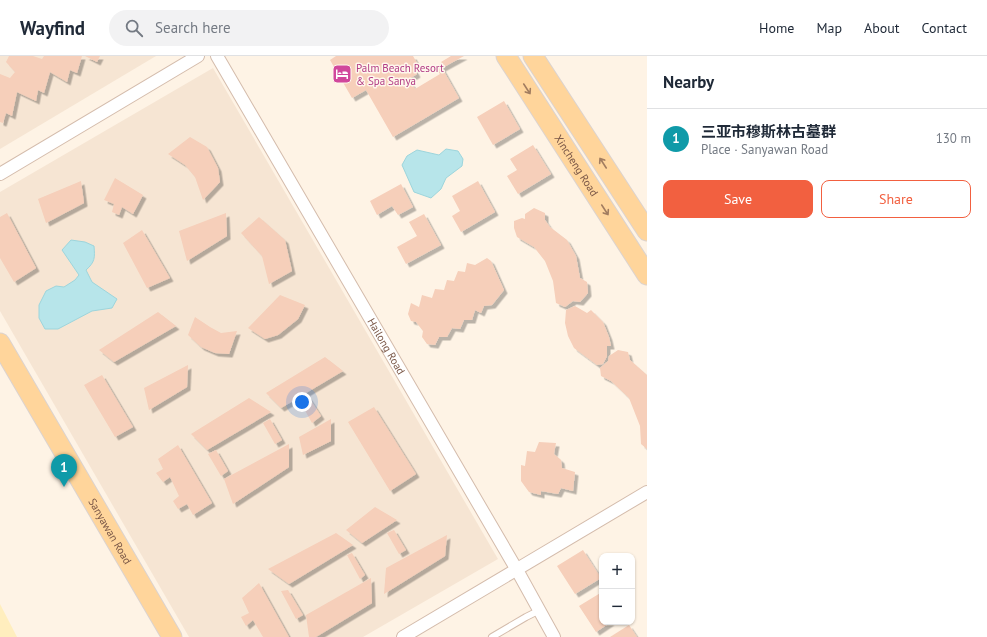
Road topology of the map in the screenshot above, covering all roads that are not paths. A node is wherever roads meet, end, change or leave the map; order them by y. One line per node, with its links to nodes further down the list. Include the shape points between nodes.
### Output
1 (198, 56): 5 (street)
2 (217, 56): 10 (street, Hailong Road)
3 (506, 56): 7 (main road, Xincheng Road, one-way to 7)
4 (533, 56): 6 (main road, one-way to 4)
5 (0, 174)
6 (647, 231)
7 (647, 275)
8 (0, 343): 12 (main road, Sanyawan Road)
9 (647, 492): 10 (street)
10 (517, 570): 11 (street, Hailong Road); 13 (street)
11 (538, 611): 14 (lane); 15 (street, Hailong Road)
12 (172, 637)
13 (405, 637)
14 (492, 637)
15 (554, 637)

